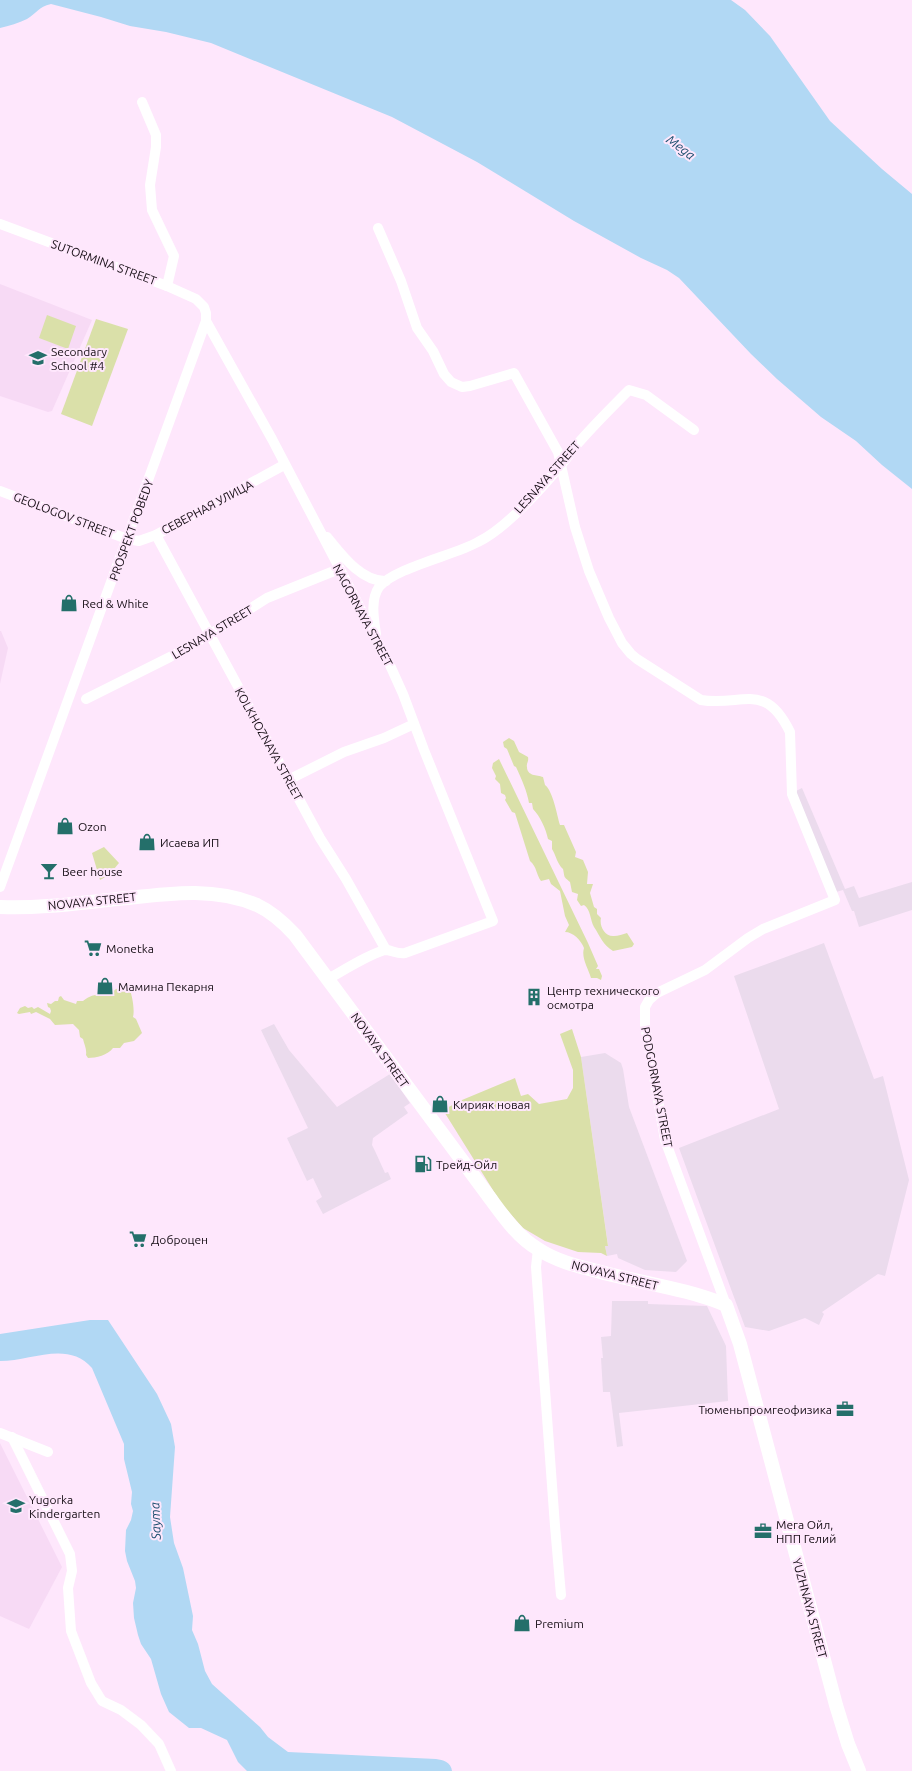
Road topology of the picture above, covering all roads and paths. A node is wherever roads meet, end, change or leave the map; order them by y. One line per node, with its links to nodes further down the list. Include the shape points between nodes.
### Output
1 (142, 102): 4 (street, via 156,135 150,185 152,210 174,256)
2 (0, 224): 4 (street, SUTORMINA STREET)
3 (378, 228): 8 (street, PODGORNAYA STREET, via 401,281 417,328 450,382 462,387 470,386 514,373 552,440)
4 (167, 286): 5 (street, SUTORMINA STREET, via 196,299)
5 (204, 307): 6 (street, PROSPEKT POBEDY)
6 (206, 321): 9 (street, NAGORNAYA STREET); 13 (street, PROSPEKT POBEDY)
7 (694, 430): 8 (street, LESNAYA STREET, via 646,395 629,390 580,441)
8 (562, 464): 15 (street, LESNAYA STREET, via 517,512 486,538); 26 (street, PODGORNAYA STREET, via 575,527 589,571 609,618 626,649 637,659 701,700 761,700 772,707 786,724 792,740 790,780 794,803 835,900 756,933 705,970 653,996 644,1011 665,1140)
9 (284, 465): 11 (street, NAGORNAYA STREET); 12 (street, СЕВЕРНАЯ УЛИЦА)
10 (0, 491): 13 (street, GEOLOGOV STREET)
11 (314, 521): 14 (street, NAGORNAYA STREET); 15 (street, via 352,564 372,580)
12 (156, 535): 13 (street, СЕВЕРНАЯ УЛИЦА, via 139,542); 16 (street, KOLKHOZNAYA STREET)
13 (127, 539): 21 (street, PROSPEKT POBEDY)
14 (339, 569): 16 (street, LESNAYA STREET, via 267,598); 17 (street, NAGORNAYA STREET)
15 (386, 581): 17 (street, via 375,594)
16 (209, 635): 18 (street, LESNAYA STREET); 20 (street, KOLKHOZNAYA STREET)
17 (377, 640): 19 (street, NAGORNAYA STREET, via 403,694)
18 (86, 699)
19 (414, 724): 20 (street, via 344,752); 23 (street, NAGORNAYA STREET, via 493,921 405,953 397,954)
20 (288, 780): 23 (street, KOLKHOZNAYA STREET)
21 (0, 887)
22 (0, 907): 24 (street, NOVAYA STREET, via 48,906 196,892 235,897 258,905 278,918 295,935)
23 (386, 950): 24 (street)
24 (328, 979): 25 (street, NOVAYA STREET, via 503,1216 525,1240)
25 (538, 1249): 26 (street, NOVAYA STREET, via 549,1256 582,1267 699,1295); 30 (street, via 536,1267)
26 (726, 1305): 32 (street, YUZHNAYA STREET, via 740,1344 836,1705)
27 (0, 1433): 28 (street)
28 (12, 1437): 29 (street); 31 (street, via 70,1554 72,1571 68,1588 71,1631 91,1683 102,1701 141,1724 159,1744)
29 (48, 1452)
30 (561, 1595)
31 (170, 1771)
32 (859, 1771)

